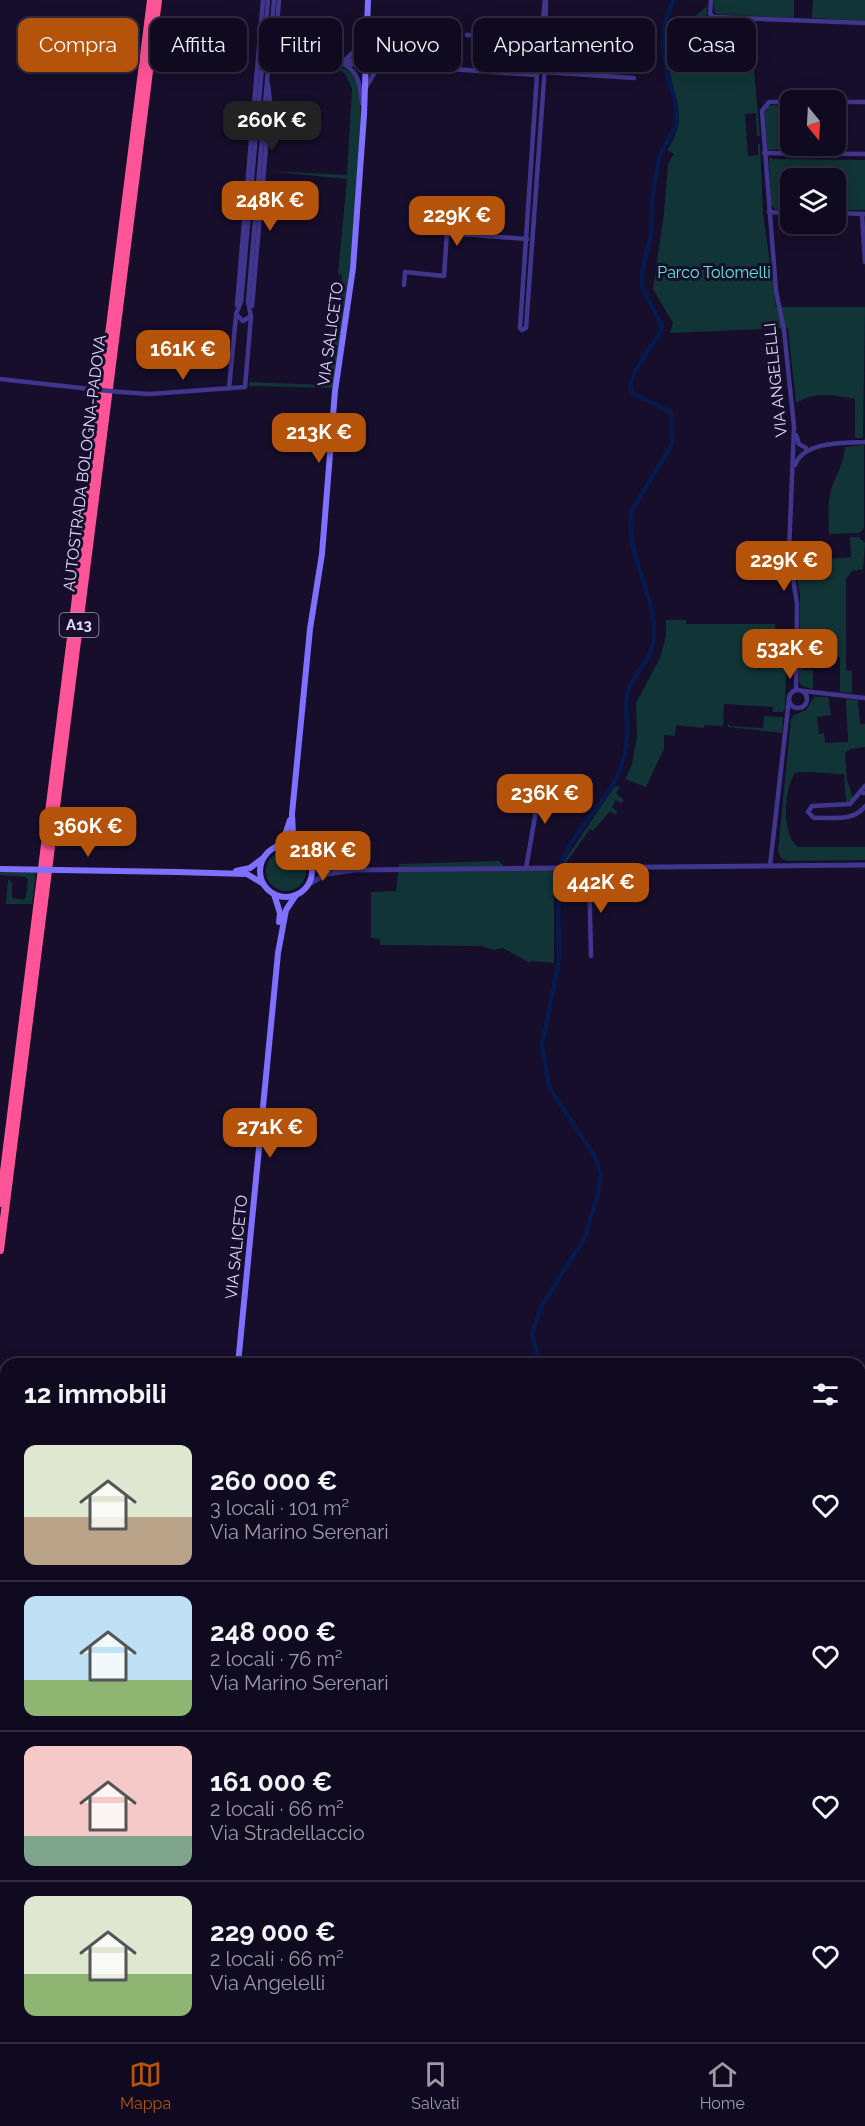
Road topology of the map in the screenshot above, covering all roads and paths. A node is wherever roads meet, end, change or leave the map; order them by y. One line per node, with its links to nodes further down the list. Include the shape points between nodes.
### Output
1 (151, 0): 87 (highway, AUTOSTRADA BOLOGNA-PADOVA / A13)
2 (158, 0): 88 (highway, AUTOSTRADA BOLOGNA-PADOVA / A13)
3 (266, 0): 9 (street)
4 (368, 0): 8 (main road, VIA SALICETO)
5 (546, 0): 23 (street); 24 (street)
6 (711, 0): 12 (street, via 712,17)
7 (277, 1): 10 (street)
8 (368, 11): 11 (main road, VIA SALICETO); 15 (street, via 359,47)
9 (264, 18)
10 (277, 18)
11 (368, 18)
12 (865, 23)
13 (467, 35): 14 (street)
14 (473, 36)
15 (343, 62): 16 (street); 31 (street, via 358,77)
16 (354, 63)
17 (259, 69): 45 (street)
18 (259, 71): 43 (street)
19 (268, 72): 26 (street)
20 (366, 72): 27 (main road, VIA SALICETO)
21 (375, 72): 27 (street)
22 (492, 72): 24 (street)
23 (544, 74): 24 (street); 25 (street); 40 (street)
24 (537, 75): 40 (street)
25 (634, 78)
26 (267, 82): 44 (street); 46 (street, via 271,91)
27 (365, 88): 31 (main road, VIA SALICETO)
28 (780, 102): 32 (street, VIA ANGELELLI, via 769,102 763,107)
29 (846, 102): 30 (street)
30 (865, 102)
31 (364, 116): 66 (main road, VIA SALICETO, via 353,268 335,391 322,554 310,629)
32 (764, 153): 33 (street); 34 (street, VIA ANGELELLI)
33 (865, 154)
34 (769, 212): 35 (street); 49 (street, VIA ANGELELLI)
35 (780, 213)
36 (846, 213): 37 (street)
37 (864, 214): 41 (street)
38 (447, 233): 39 (street); 39 (street, via 450,203 461,199 469,206); 42 (street, via 444,276 405,273)
39 (468, 235): 40 (street)
40 (529, 239): 40 (street, via 520,327 522,330 526,328)
41 (865, 262)
42 (404, 285)
43 (241, 302): 44 (street); 45 (street)
44 (248, 302): 46 (street)
45 (236, 314): 46 (street, via 243,321); 48 (street)
46 (251, 316): 48 (street, via 245,387)
47 (0, 379): 48 (street, bridge, via 150,394)
48 (229, 388)
49 (793, 418): 51 (street, VIA ANGELELLI); 52 (street, via 796,438)
50 (865, 442): 52 (street)
51 (794, 449): 52 (street); 53 (street, VIA ANGELELLI)
52 (807, 450): 53 (street, via 795,463)
53 (790, 494): 54 (street, VIA ANGELELLI, via 789,560 797,604)
54 (800, 690): 55 (street); 56 (street, VIA ANGELELLI); 58 (street)
55 (817, 693): 56 (street); 57 (street)
56 (807, 698): 59 (street, via 804,705)
57 (865, 698)
58 (789, 699): 59 (street); 60 (street)
59 (796, 707): 60 (street)
60 (787, 715): 70 (street)
61 (542, 777): 76 (street)
62 (865, 786): 63 (street)
63 (863, 793): 64 (street)
64 (850, 804): 67 (street); 67 (street, via 812,806 808,812 814,818)
65 (865, 806): 67 (street)
66 (292, 814): 68 (main road, VIA SALICETO, via 284,838); 69 (main road, VIA SALICETO, via 293,835)
67 (852, 817)
68 (276, 847): 69 (main road, via 290,846); 71 (main road, VIA SALICETO)
69 (303, 851): 72 (main road, VIA SALICETO)
70 (774, 852): 74 (street); 75 (street)
71 (264, 857): 80 (main road, VIA SALICETO, via 250,868); 82 (main road, via 260,871)
72 (309, 859): 79 (street, via 324,867); 81 (main road)
73 (865, 865): 75 (street)
74 (770, 866): 75 (street); 77 (street)
75 (778, 866)
76 (525, 868): 77 (street); 79 (street)
77 (590, 868): 86 (street)
78 (0, 870): 80 (main road, bridge)
79 (355, 870): 81 (street, via 327,874)
80 (229, 872): 82 (main road, via 247,874)
81 (309, 884): 84 (main road, VIA SALICETO)
82 (264, 886): 83 (main road)
83 (274, 894): 84 (main road); 85 (main road, VIA SALICETO, via 280,913)
84 (296, 895): 85 (main road, VIA SALICETO, via 286,910)
85 (278, 953): 89 (main road, VIA SALICETO)
86 (591, 956)
87 (0, 1203)
88 (0, 1250)
89 (239, 1358)

